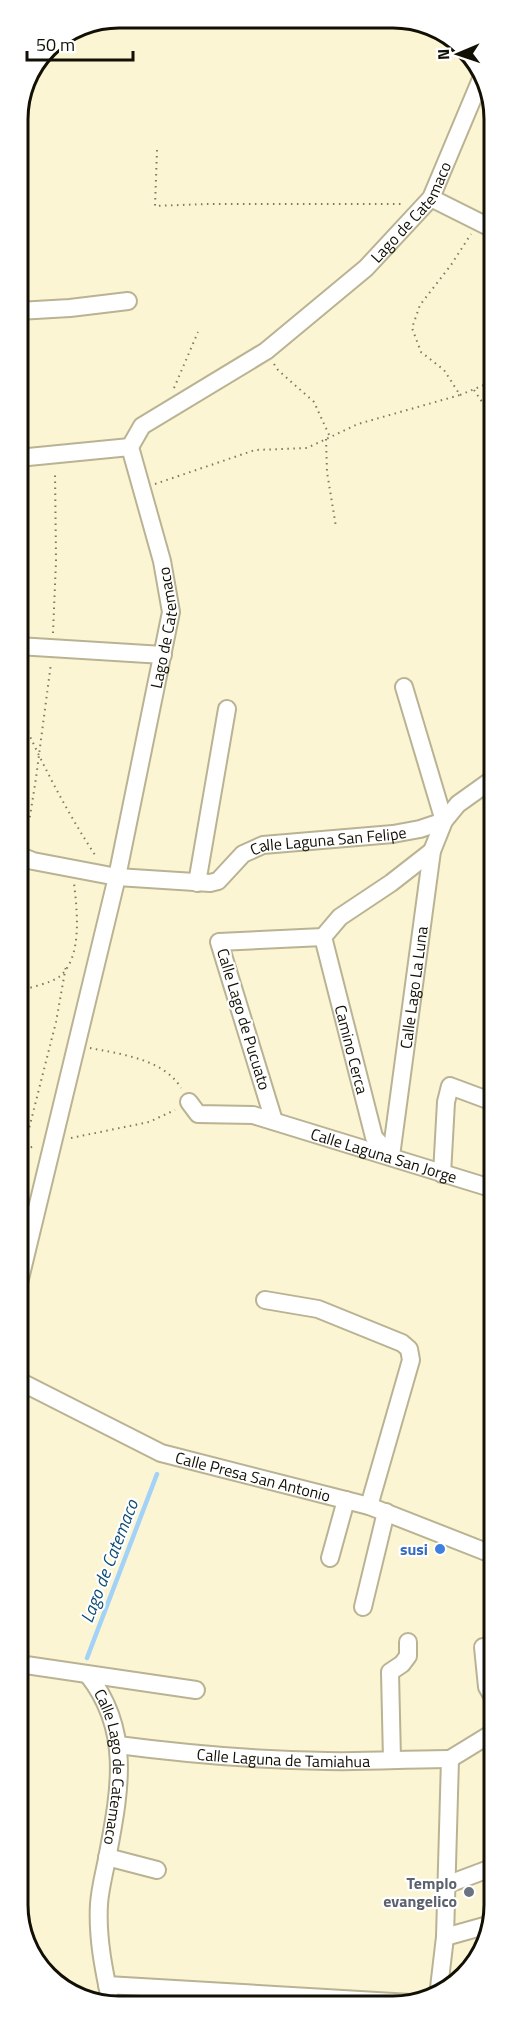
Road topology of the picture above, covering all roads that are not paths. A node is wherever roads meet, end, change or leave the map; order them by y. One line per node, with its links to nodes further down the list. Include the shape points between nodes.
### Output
1 (477, 88): 2 (street, Lago de Catemaco)
2 (428, 201): 3 (street); 6 (street, Lago de Catemaco, via 366,268 266,351 142,426)
3 (484, 224)
4 (128, 301): 5 (street)
5 (29, 310)
6 (130, 447): 7 (street); 9 (street, Lago de Catemaco, via 162,561 171,612)
7 (29, 457)
8 (29, 647): 9 (street)
9 (163, 655): 16 (street, Lago de Catemaco)
10 (404, 687): 13 (street)
11 (227, 709): 17 (street)
12 (484, 786): 13 (street, Calle Laguna San Felipe, via 458,804)
13 (444, 821): 14 (street, Calle Lago La Luna); 17 (street, Calle Laguna San Felipe, via 393,834 263,845 243,854 218,881)
14 (432, 851): 18 (street, via 340,917); 22 (street, Calle Lago La Luna)
15 (29, 859): 16 (street, Calle Laguna San Felipe)
16 (113, 877): 17 (street, Calle Laguna San Felipe); 25 (street, Lago de Catemaco)
17 (197, 883)
18 (323, 937): 21 (street, Calle Lago de Pucuato, via 219,942); 22 (street, Camino Cerca, via 374,1137)
19 (483, 1098): 23 (street, via 450,1086)
20 (189, 1102): 21 (street, Calle Laguna San Jorge, via 198,1114 253,1115)
21 (274, 1121): 22 (street, Calle Laguna San Jorge)
22 (391, 1156): 23 (street, Calle Laguna San Jorge)
23 (442, 1174): 24 (street, Calle Laguna San Jorge)
24 (483, 1186)
25 (28, 1245)
26 (265, 1300): 29 (street, via 318,1309 402,1342 409,1349 411,1359)
27 (28, 1387): 28 (street, Calle Presa San Antonio, via 161,1453)
28 (346, 1500): 29 (street, Calle Presa San Antonio); 32 (street)
29 (369, 1506): 30 (street, Calle Presa San Antonio)
30 (386, 1512): 31 (street, Calle Presa San Antonio); 33 (street)
31 (483, 1551)
32 (330, 1558)
33 (363, 1606)
34 (408, 1642): 41 (street, via 408,1656 390,1672)
35 (28, 1665): 36 (street)
36 (88, 1675): 37 (street); 39 (street, Calle Lago de Catemaco, via 101,1692)
37 (196, 1690)
38 (483, 1739): 40 (street)
39 (118, 1745): 41 (street, Calle Laguna de Tamiahua, via 278,1759); 42 (street, Calle Lago de Catemaco, via 116,1811)
40 (450, 1759): 41 (street, Calle Laguna de Tamiahua); 45 (street)
41 (392, 1760)
42 (107, 1857): 43 (street); 49 (street, Calle Lago de Catemaco, via 99,1903)
43 (157, 1870)
44 (483, 1871): 45 (street)
45 (446, 1885): 47 (street)
46 (480, 1927): 47 (street)
47 (445, 1937): 48 (street)
48 (440, 1982)
49 (107, 1986): 50 (street, Calle Lago de Catemaco); 51 (street)
50 (109, 1995)
51 (297, 1996)

